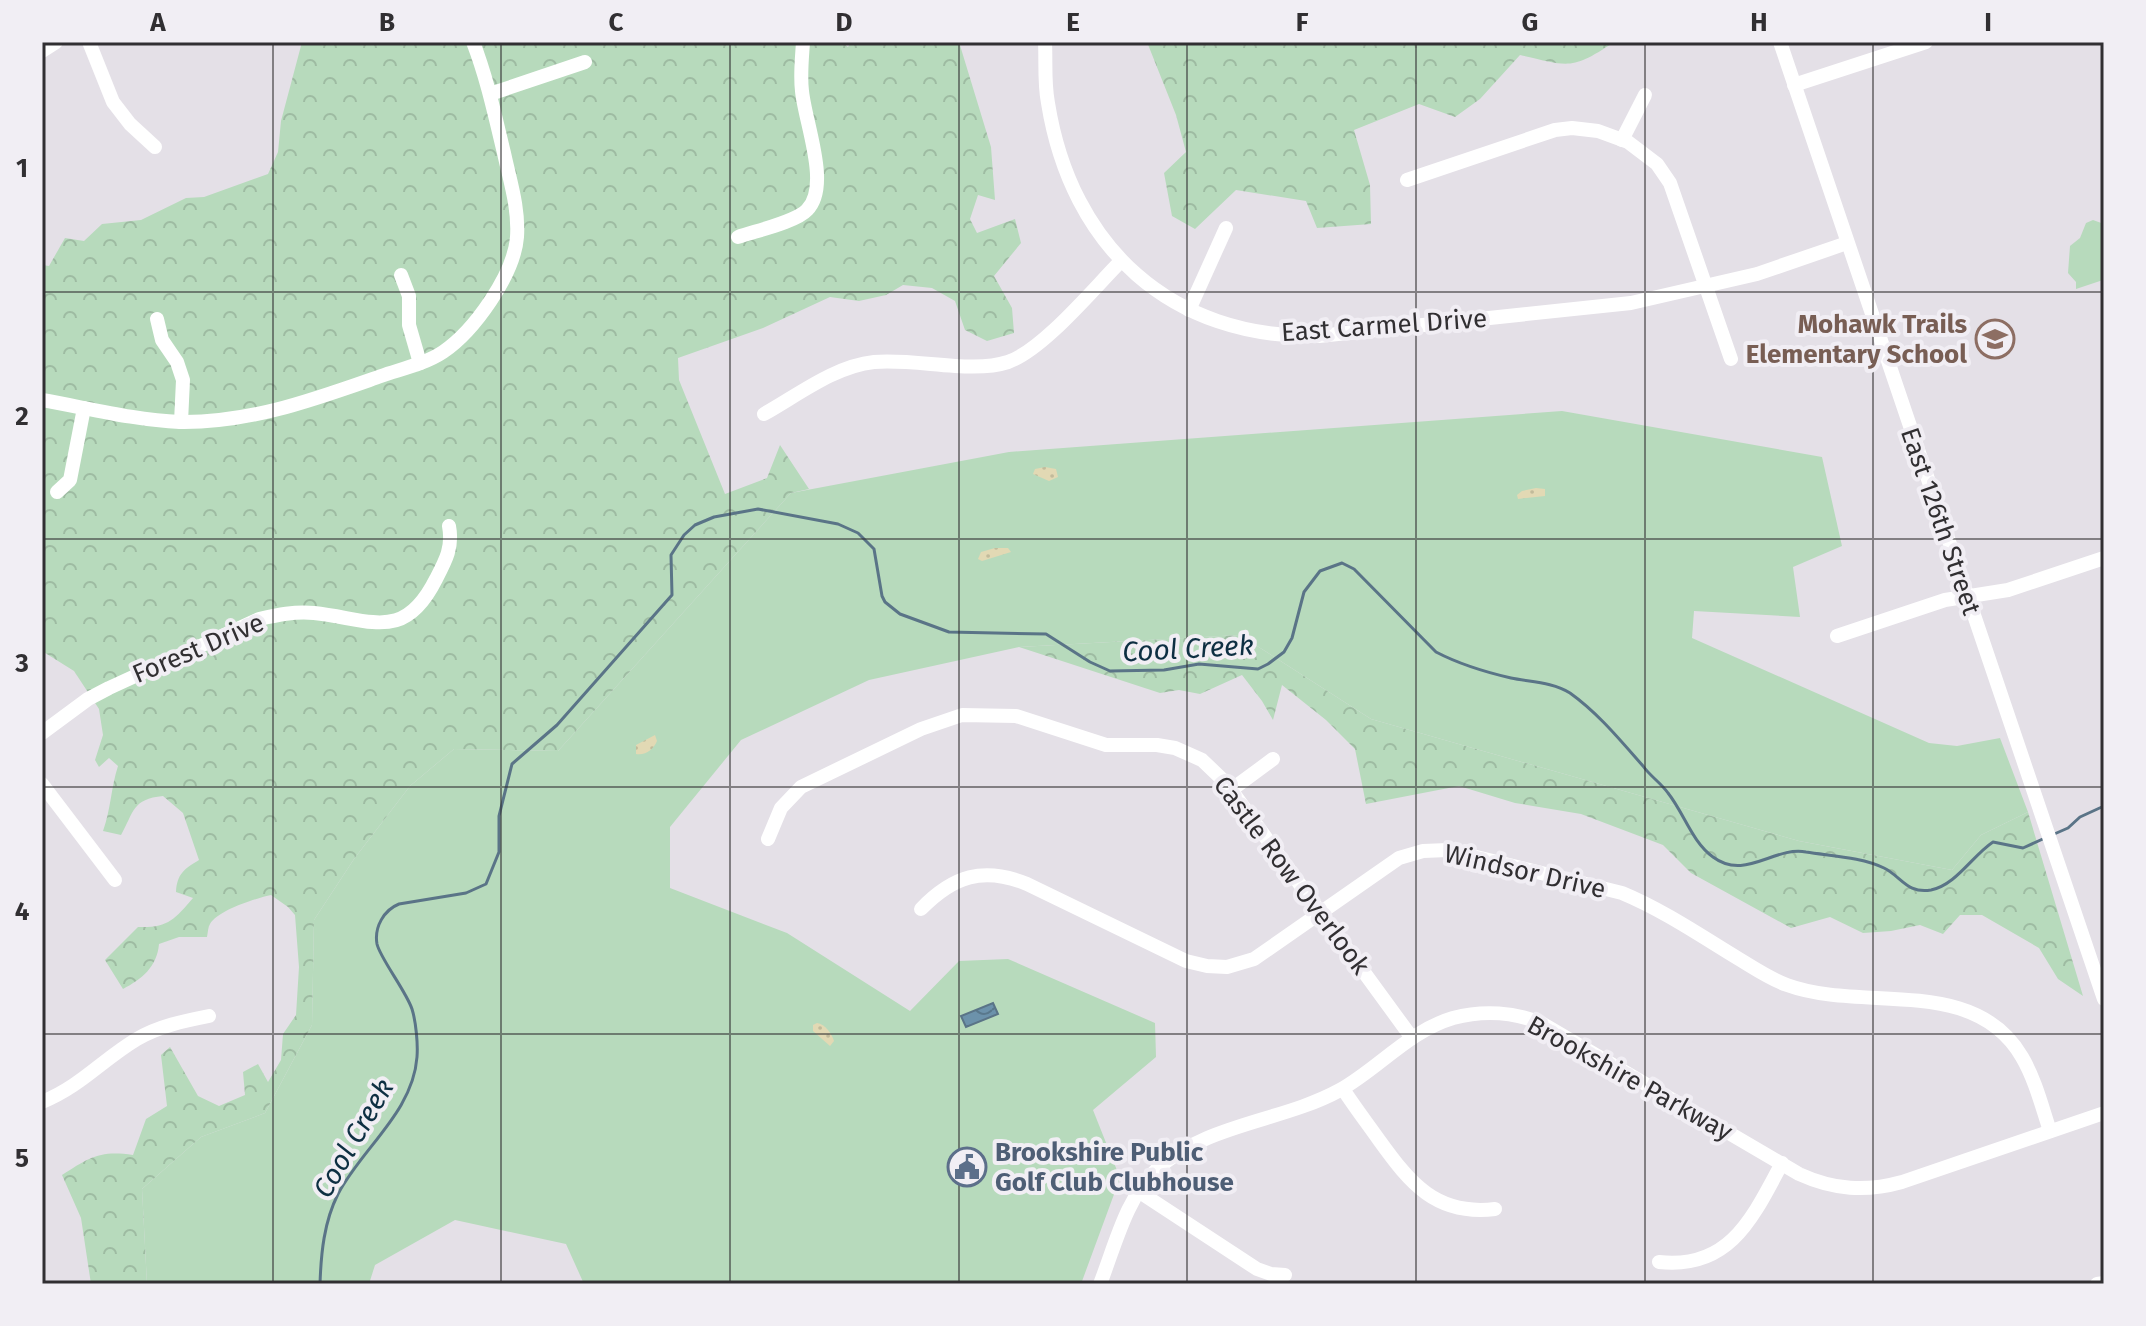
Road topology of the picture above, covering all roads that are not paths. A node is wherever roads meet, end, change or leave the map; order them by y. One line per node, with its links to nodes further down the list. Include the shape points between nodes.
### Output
1 (56, 42): 8 (street)
2 (89, 42): 14 (street, via 113,102)
3 (473, 42): 11 (street)
4 (803, 42): 17 (street, via 802,88 818,169 817,192 805,212)
5 (1045, 42): 19 (street, East Carmel Drive, via 1047,100 1058,150 1082,207)
6 (1780, 42): 10 (street, East 126th Street)
7 (1926, 42): 10 (street)
8 (42, 51)
9 (585, 62): 11 (street)
10 (1794, 85): 18 (street, East 126th Street)
11 (490, 94): 25 (street, via 517,207 511,264 468,330)
12 (1645, 95): 13 (street)
13 (1622, 140): 15 (street, via 1586,128 1555,130); 21 (street, via 1650,158 1670,183)
14 (155, 147)
15 (1407, 180)
16 (1226, 228): 22 (street)
17 (738, 237)
18 (1847, 243): 21 (street, East Carmel Drive); 33 (street, East 126th Street)
19 (1121, 261): 22 (street, East Carmel Drive); 28 (street, via 1035,347 1009,361 984,366 870,362 838,373)
20 (401, 275): 25 (street)
21 (1708, 287): 22 (street, East Carmel Drive, via 1631,303 1319,336 1255,332); 24 (street)
22 (1189, 310)
23 (157, 319): 29 (street, via 164,345 182,373)
24 (1731, 359)
25 (420, 363): 29 (street, via 293,407)
26 (42, 400): 27 (street)
27 (84, 408): 29 (street); 30 (street, via 70,480)
28 (764, 414)
29 (181, 422)
30 (57, 492)
31 (449, 526): 35 (street, Forest Drive, via 450,551 422,603 404,617 387,623 312,613 259,619 88,699)
32 (2104, 558): 33 (street, via 2008,590)
33 (1967, 596): 34 (street); 43 (street, East 126th Street)
34 (1837, 636)
35 (42, 733)
36 (1273, 759): 38 (street)
37 (42, 784): 40 (street)
38 (1231, 790): 39 (street, Castle Row Overlook, via 1202,760 1175,748 1106,745 1016,716 962,715 801,787 781,808); 42 (street, Castle Row Overlook)
39 (768, 839)
40 (115, 880)
41 (921, 909): 42 (street, Windsor Drive, via 959,880 1003,876 1186,961 1218,967 1254,959)
42 (1321, 913): 45 (street, Castle Row Overlook); 49 (street, Windsor Drive, via 1391,862 1429,850 1608,888 1794,987 1835,996 1943,1004 1986,1020 2023,1057)
43 (2104, 999)
44 (209, 1016): 47 (street, via 158,1028 68,1091)
45 (1412, 1038): 46 (street, Brookshire Parkway); 50 (street, Brookshire Parkway, via 1442,1022 1477,1013 1532,1020)
46 (1343, 1089): 51 (street, Brookshire Parkway, via 1194,1144 1164,1163); 52 (street, via 1416,1188 1461,1208)
47 (42, 1102)
48 (2104, 1113): 49 (street, Brookshire Parkway)
49 (2050, 1131): 50 (street, Brookshire Parkway, via 1874,1188 1824,1184)
50 (1782, 1163): 53 (street, via 1749,1220 1727,1245 1692,1262)
51 (1138, 1191): 54 (street, via 1257,1269); 56 (street, Brookshire Parkway)
52 (1495, 1209)
53 (1659, 1262)
54 (1285, 1275)
55 (2104, 1283): 57 (street)
56 (1100, 1284)
57 (2097, 1284)

